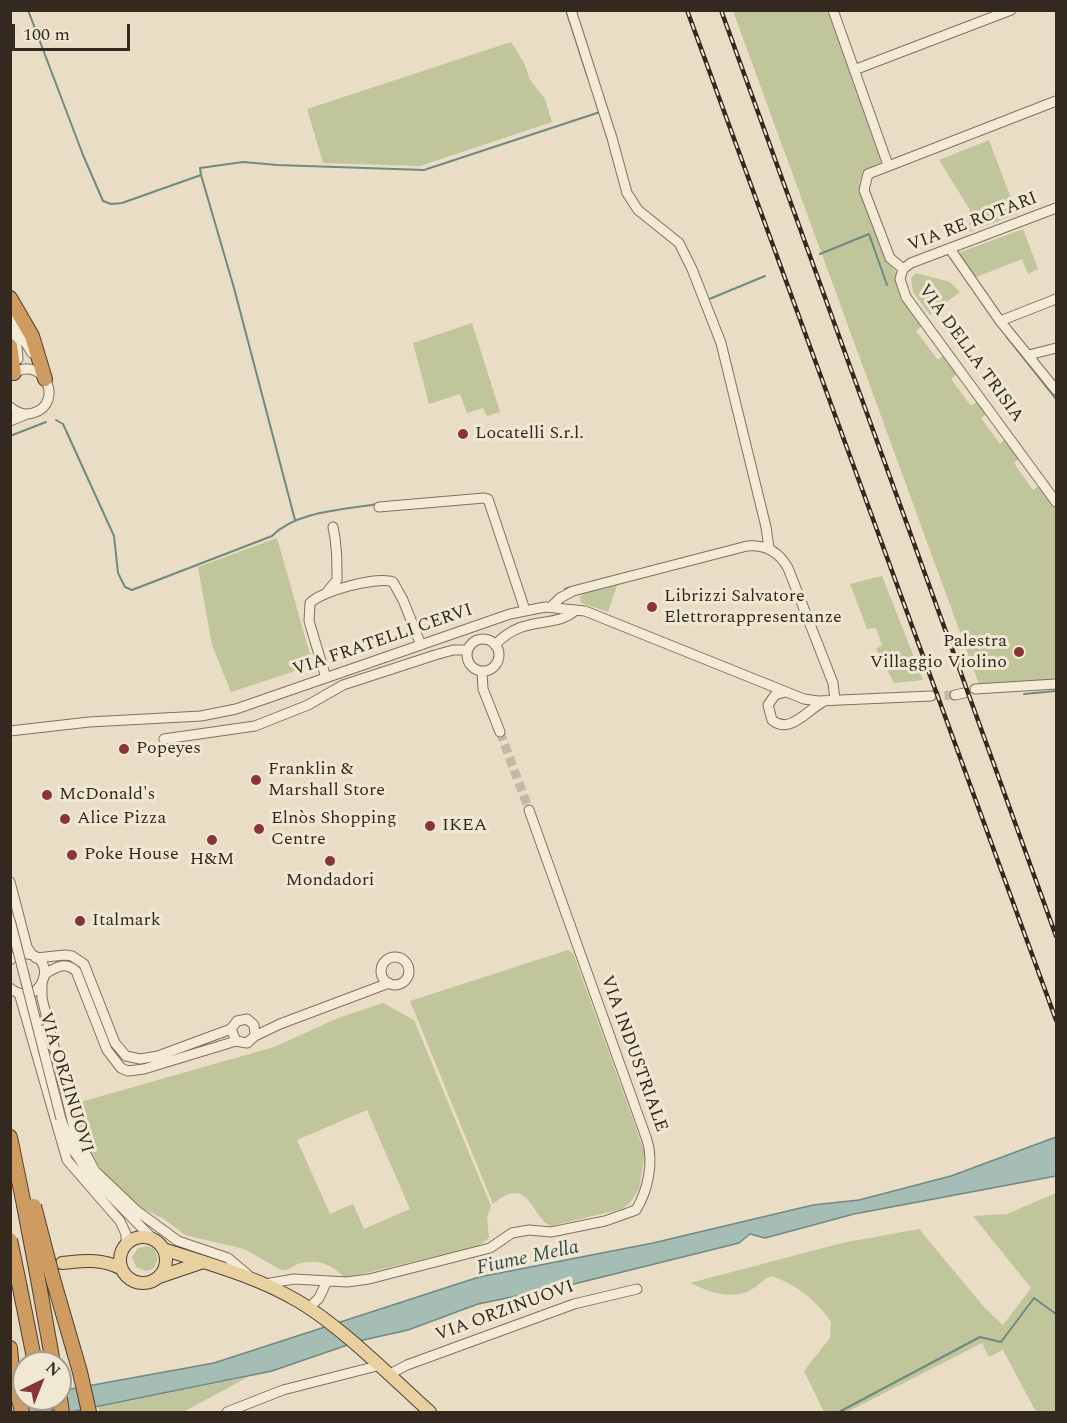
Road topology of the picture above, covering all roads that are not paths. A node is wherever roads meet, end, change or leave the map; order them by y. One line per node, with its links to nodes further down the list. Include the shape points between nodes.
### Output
1 (572, 10): 27 (street, via 627,193 638,210 679,243 721,343)
2 (833, 10): 4 (street)
3 (1011, 10): 4 (street)
4 (854, 70): 6 (street)
5 (1056, 101): 6 (street, VIA DELLA TRISIA)
6 (888, 165): 9 (street, VIA DELLA TRISIA, via 868,174 864,190 890,258)
7 (1056, 208): 8 (street, VIA RE ROTARI)
8 (950, 249): 9 (street, VIA RE ROTARI); 13 (street)
9 (903, 269): 24 (street, VIA DELLA TRISIA, via 901,285 906,297)
10 (10, 298): 19 (highway, via 32,336)
11 (1056, 299): 13 (street)
12 (10, 318): 19 (street)
13 (1000, 321): 17 (street)
14 (10, 324): 18 (street, via 16,335)
15 (10, 346): 18 (highway)
16 (1056, 348): 17 (street)
17 (1029, 355): 20 (street)
18 (14, 373): 19 (street, via 32,369)
19 (43, 377): 22 (street, via 49,390 46,404)
20 (1056, 390)
21 (10, 407): 22 (street)
22 (27, 414): 23 (street)
23 (10, 421)
24 (1056, 502)
25 (379, 507): 30 (street, via 488,500)
26 (333, 527): 28 (street, via 339,550 337,580)
27 (769, 548): 29 (street, via 747,546 573,591); 44 (street, via 788,568 833,683)
28 (325, 594): 32 (street, via 376,580 393,582); 36 (street, via 310,603 308,617)
29 (552, 606): 30 (street, VIA FRATELLI CERVI); 31 (street, VIA FRATELLI CERVI)
30 (525, 610): 32 (street, VIA FRATELLI CERVI)
31 (576, 610): 33 (street, via 565,618 521,625); 37 (street, VIA FRATELLI CERVI, via 607,619)
32 (421, 645): 36 (street, VIA FRATELLI CERVI)
33 (495, 645): 34 (street, via 480,639); 35 (street, via 498,662)
34 (468, 650): 35 (street, via 470,664); 48 (street, via 435,655 344,686 255,726)
35 (482, 671): 47 (street, via 483,689)
36 (326, 678): 46 (street, VIA FRATELLI CERVI, via 236,709 201,716)
37 (754, 681): 40 (street, VIA FRATELLI CERVI); 43 (street, VIA FRATELLI CERVI, via 767,689)
38 (1056, 684): 39 (street)
39 (975, 689)
40 (787, 692): 42 (street, VIA FRATELLI CERVI); 43 (street)
41 (931, 696): 44 (street, VIA FRATELLI CERVI)
42 (797, 697): 44 (street, VIA FRATELLI CERVI); 45 (street, via 802,706)
43 (772, 698): 45 (street, via 768,710 776,723 792,724)
44 (830, 700): 45 (street)
45 (800, 717)
46 (10, 731)
47 (500, 732)
48 (164, 739)
49 (529, 810): 80 (street, VIA INDUSTRIALE, via 650,1150 643,1199 636,1210 605,1221 552,1232 512,1233 479,1251 369,1279)
50 (10, 882): 52 (street, via 27,947)
51 (10, 920): 66 (street, bridge, via 61,1119)
52 (34, 956): 53 (street, via 20,954); 55 (street, via 43,965); 61 (street, via 47,959 65,955 84,964 116,1043 126,1056 158,1056)
53 (10, 960)
54 (381, 971): 56 (street); 56 (street, via 390,958 399,957 406,962 410,970 405,981); 57 (street)
55 (44, 979): 58 (street, via 33,993); 63 (street, via 62,965 76,971 110,1056 128,1071); 64 (street, via 42,998)
56 (389, 983): 57 (street)
57 (367, 990): 60 (street)
58 (15, 991): 68 (street, VIA ORZINUOVI, via 60,1142 67,1160)
59 (252, 1023): 60 (street); 61 (street, via 240,1019); 62 (street)
60 (280, 1024): 62 (street)
61 (231, 1029): 63 (street)
62 (255, 1036): 63 (street, via 247,1043)
63 (236, 1041)
64 (76, 1136): 67 (street); 79 (street, via 95,1171 137,1211 178,1241 228,1258)
65 (10, 1137): 69 (highway)
66 (73, 1150): 67 (street); 68 (street, VIA ORZINUOVI)
67 (83, 1166): 70 (street)
68 (83, 1179): 72 (street, VIA ORZINUOVI, via 120,1221 126,1234)
69 (29, 1206): 86 (highway, bridge); 90 (highway, bridge)
70 (153, 1239): 72 (main road, via 140,1237); 73 (main road)
71 (10, 1240): 85 (highway, bridge)
72 (124, 1247): 74 (main road); 77 (main road)
73 (163, 1249): 75 (main road); 78 (main road, via 166,1262)
74 (94, 1260): 76 (main road); 77 (main road)
75 (203, 1262): 78 (main road); 79 (main road)
76 (62, 1263)
77 (122, 1269): 78 (main road, via 134,1281)
78 (159, 1277)
79 (252, 1278): 81 (main road)
80 (327, 1281): 81 (street, VIA INDUSTRIALE, via 294,1279); 83 (street)
81 (265, 1284): 83 (main road)
82 (637, 1289): 89 (street, VIA ORZINUOVI, via 574,1304)
83 (309, 1308): 87 (main road)
84 (10, 1348): 88 (highway)
85 (33, 1351)
86 (51, 1351)
87 (377, 1366): 89 (main road); 91 (street, via 283,1390)
88 (12, 1370)
89 (388, 1375): 92 (main road)
90 (89, 1413)
91 (227, 1413)
92 (430, 1413)

